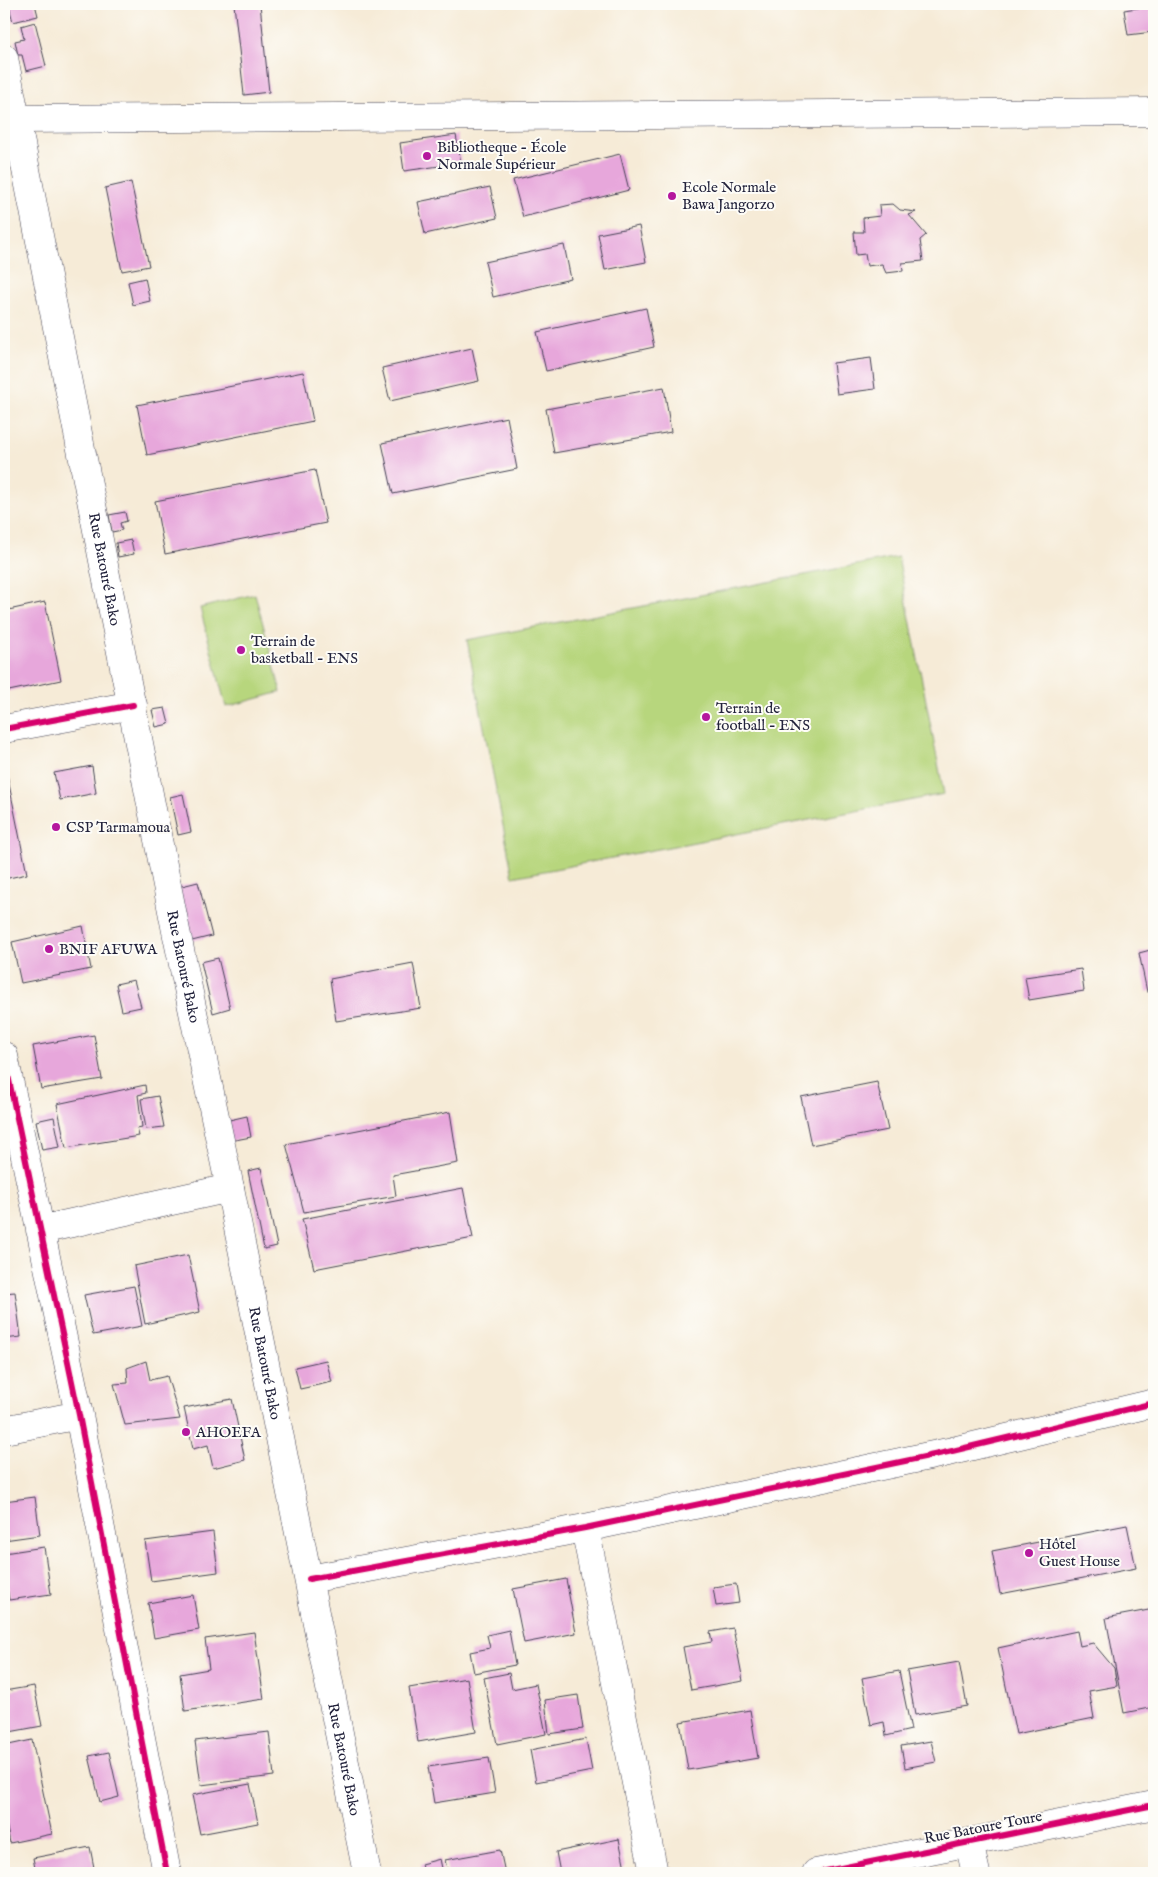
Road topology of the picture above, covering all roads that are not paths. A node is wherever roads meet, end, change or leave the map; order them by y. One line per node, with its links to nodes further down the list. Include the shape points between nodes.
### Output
1 (4, 58): 3 (street, Rue Batouré Bako)
2 (1154, 112): 3 (street)
3 (14, 119): 4 (street, Rue Batouré Bako)
4 (13, 148): 5 (street, Rue Batouré Bako)
5 (133, 705): 6 (street); 8 (street, Rue Batouré Bako)
6 (4, 729)
7 (4, 1056): 9 (street)
8 (230, 1188): 9 (street); 14 (street, Rue Batouré Bako)
9 (40, 1230): 11 (street)
10 (1154, 1403): 13 (street, via 948,1452)
11 (79, 1415): 12 (street); 17 (street)
12 (4, 1430)
13 (585, 1528): 14 (street); 19 (street)
14 (308, 1579): 18 (street, Rue Batouré Bako)
15 (1154, 1805): 16 (street, Rue Batoure Toure)
16 (969, 1843): 20 (street, Rue Batoure Toure); 21 (street)
17 (167, 1873)
18 (367, 1873)
19 (654, 1873)
20 (816, 1873)
21 (976, 1873)

